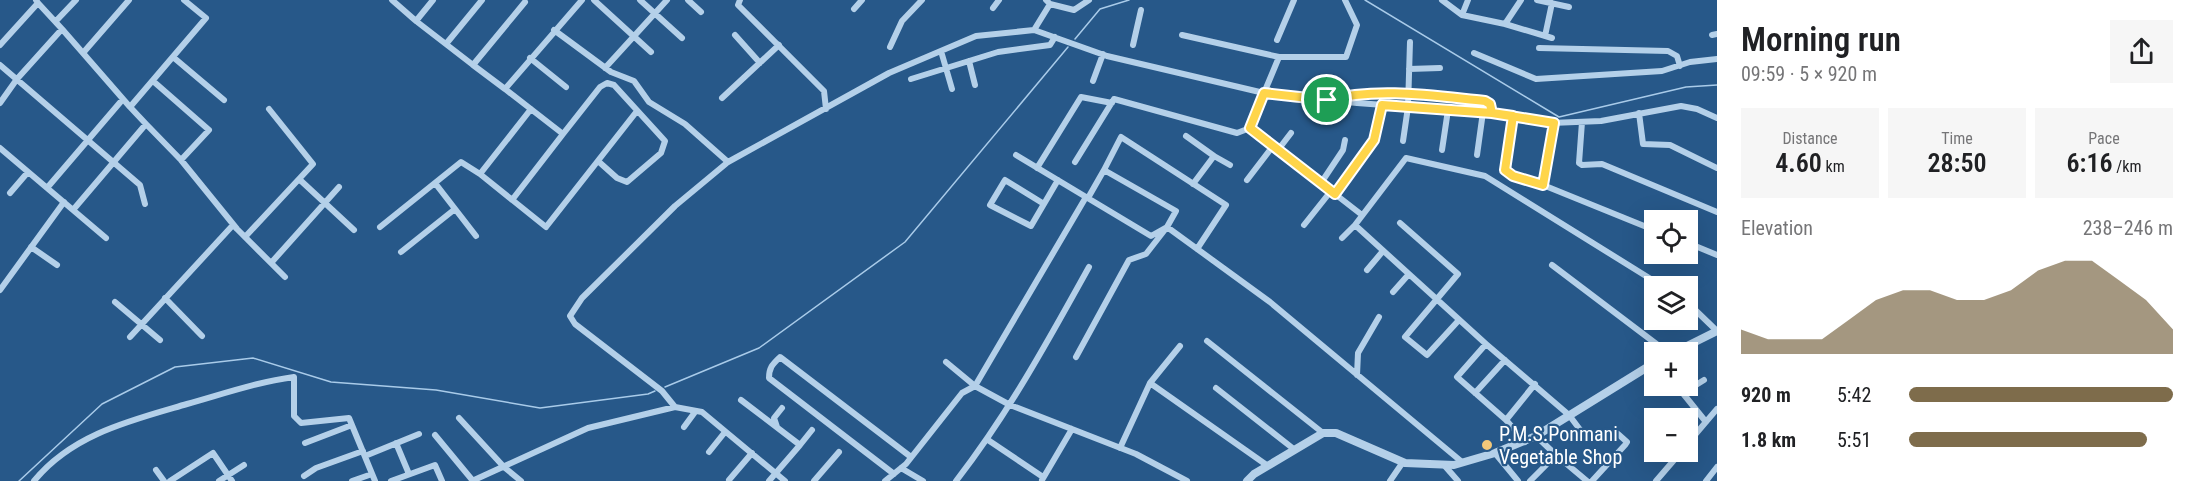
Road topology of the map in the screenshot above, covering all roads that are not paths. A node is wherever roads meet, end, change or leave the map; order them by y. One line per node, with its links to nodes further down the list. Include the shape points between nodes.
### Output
1 (76, 0): 34 (street)
2 (129, 0): 57 (street)
3 (184, 0): 60 (street, via 206,18)
4 (392, 0): 35 (street)
5 (433, 0): 35 (street)
6 (482, 0): 49 (street)
7 (582, 0): 38 (street)
8 (594, 0): 42 (street)
9 (640, 0): 32 (street)
10 (667, 0): 32 (street)
11 (688, 0): 31 (street)
12 (740, 0): 51 (street, via 738,5)
13 (862, 0): 29 (street)
14 (922, 0): 53 (street, via 902,21)
15 (999, 0): 28 (street)
16 (1089, 0): 25 (street, via 1074,10)
17 (1294, 0): 47 (street)
18 (1345, 0): 61 (street, via 1357,25 1346,57)
19 (1442, 0): 33 (street)
20 (1468, 0): 33 (street)
21 (1521, 0): 36 (street)
22 (1537, 0): 26 (street)
23 (37, 1): 34 (street); 50 (street)
24 (525, 2): 67 (street)
25 (1048, 2): 39 (street)
26 (1552, 3): 27 (street); 43 (street)
27 (1569, 7)
28 (993, 8)
29 (854, 9)
30 (1141, 9): 52 (street)
31 (701, 12)
32 (656, 14): 42 (street); 45 (street)
33 (1462, 15): 36 (street)
34 (56, 21): 37 (street)
35 (416, 21): 49 (street)
36 (1505, 24): 43 (street)
37 (62, 29): 57 (street); 73 (street)
38 (555, 30): 62 (street); 69 (street)
39 (1034, 30): 44 (street); 55 (street, via 976,36)
40 (735, 35): 65 (street)
41 (1182, 35): 61 (street)
42 (634, 36): 56 (street); 69 (street)
43 (1545, 36): 46 (street)
44 (1054, 37): 59 (street); 64 (street, via 1050,45 998,52)
45 (682, 38)
46 (1552, 38)
47 (1277, 40)
48 (1410, 42): 72 (street)
49 (446, 44): 67 (street)
50 (0, 45)
51 (778, 45): 65 (street); 92 (street, via 824,91)
52 (1133, 45)
53 (890, 47)
54 (1539, 48): 68 (street, via 1668,51 1677,56)
55 (941, 51): 70 (street); 92 (street, via 889,73)
56 (651, 52)
57 (83, 53): 84 (street)
58 (1474, 53): 68 (street, via 1536,79 1662,71)
59 (1103, 54): 76 (street); 81 (street)
60 (173, 57): 75 (street); 85 (street)
61 (1279, 57): 81 (street)
62 (530, 58): 78 (street); 79 (street)
63 (1717, 59): 68 (street)
64 (969, 61): 70 (street); 77 (street)
65 (760, 63): 83 (street)
66 (0, 65): 73 (street)
67 (473, 65): 79 (street)
68 (1680, 66)
69 (605, 68): 121 (street, via 634,81 649,102 685,124)
70 (946, 68): 74 (street); 80 (street)
71 (1440, 68): 72 (street)
72 (1409, 69): 82 (street)
73 (17, 79): 87 (street); 109 (street)
74 (911, 79)
75 (153, 81): 91 (street); 119 (street, via 208,130)
76 (1092, 81)
77 (975, 85)
78 (566, 87)
79 (505, 89): 94 (street)
80 (952, 89)
81 (1264, 93): 86 (street); 105 (street)
82 (1408, 94): 86 (street); 90 (street); 98 (street, via 1485,101)
83 (722, 98)
84 (123, 99): 91 (street); 109 (street)
85 (224, 100)
86 (1327, 100): 89 (street)
87 (0, 103)
88 (1112, 103): 105 (street, via 1114,99 1237,133); 122 (street); 124 (street, via 1081,97)
89 (1382, 105): 90 (street); 138 (street, via 1374,140)
90 (1408, 106): 95 (street); 111 (street)
91 (130, 107): 104 (street)
92 (826, 108): 121 (street)
93 (269, 109): 129 (street, via 313,164)
94 (531, 109): 107 (street); 128 (street)
95 (1448, 110): 97 (street); 113 (street)
96 (637, 111): 107 (street, via 607,83); 120 (street); 120 (street, via 665,141 660,153 627,182)
97 (1484, 112): 98 (street); 116 (street)
98 (1492, 113): 100 (street)
99 (1639, 113): 101 (street, via 1681,106); 102 (street); 125 (street, via 1643,144 1670,145)
100 (1513, 116): 103 (street); 135 (street, via 1505,170)
101 (1717, 118)
102 (1582, 122): 103 (street); 148 (street, via 1579,163 1602,164)
103 (1554, 123): 135 (street)
104 (146, 124): 118 (street); 119 (street)
105 (1250, 128): 112 (street)
106 (1290, 133): 112 (street)
107 (563, 134): 141 (street)
108 (1186, 136): 117 (street)
109 (89, 140): 118 (street); 137 (street)
110 (1346, 140): 133 (street)
111 (1403, 141)
112 (1276, 148): 131 (street); 133 (street)
113 (1442, 150)
114 (1, 151): 127 (street)
115 (1016, 155): 124 (street)
116 (1477, 155)
117 (1214, 156): 123 (street); 134 (street)
118 (113, 160): 144 (street, via 140,185); 147 (street)
119 (181, 160): 151 (street)
120 (598, 161): 141 (street, via 546,227)
121 (728, 162): 209 (street, via 640,238 582,298 570,316 575,324 663,391)
122 (1075, 162)
123 (1230, 165)
124 (1038, 168): 130 (street)
125 (1717, 168)
126 (1104, 170): 134 (street, via 1121,137); 140 (street); 156 (street, via 1176,211)
127 (28, 172): 137 (street); 139 (street)
128 (480, 174): 132 (street, via 461,162); 141 (street)
129 (299, 179): 143 (street); 159 (street)
130 (1058, 180): 140 (street); 145 (street)
131 (1247, 180)
132 (435, 183): 146 (street); 155 (street)
133 (1321, 183): 138 (street)
134 (1193, 184): 164 (street, via 1226,206)
135 (1543, 185): 154 (street)
136 (339, 187): 143 (street)
137 (47, 188): 142 (street)
138 (1333, 192): 149 (street); 152 (street)
139 (10, 193)
140 (1087, 198): 156 (street, via 1151,236); 203 (street)
141 (512, 200)
142 (64, 202): 147 (street); 162 (street)
143 (325, 203): 157 (street); 168 (street)
144 (145, 204)
145 (1044, 204): 145 (street, via 1031,226 990,205 1005,180)
146 (455, 208): 158 (street); 166 (street)
147 (73, 210): 160 (street)
148 (1717, 212)
149 (1362, 215): 153 (street); 174 (street, via 1406,158 1485,176)
150 (1400, 223): 179 (street, via 1458,274)
151 (233, 225): 159 (street); 178 (street)
152 (1304, 225)
153 (1355, 225): 161 (street); 165 (street)
154 (1644, 226)
155 (380, 227)
156 (1167, 227): 164 (street); 194 (street, via 1146,254 1129,260)
157 (354, 230)
158 (476, 236)
159 (245, 237): 168 (street)
160 (106, 238)
161 (1342, 238)
162 (31, 247): 169 (street); 176 (street)
163 (1698, 247): 167 (street)
164 (1197, 249): 198 (street, via 1270,302)
165 (1383, 251): 172 (street); 173 (street)
166 (401, 252)
167 (1717, 255)
168 (271, 263): 175 (street)
169 (57, 265)
170 (1552, 265): 190 (street)
171 (1089, 267): 208 (street)
172 (1368, 270)
173 (1409, 274): 177 (street); 179 (street)
174 (1646, 276)
175 (285, 277)
176 (0, 290)
177 (1393, 292)
178 (165, 298): 184 (street); 186 (street)
179 (1436, 299): 183 (street); 183 (street, via 1405,337 1426,355)
180 (115, 302): 184 (street)
181 (1698, 313): 185 (street)
182 (1379, 317): 198 (street, via 1358,353)
183 (1459, 320): 192 (street)
184 (141, 324): 187 (street); 188 (street)
185 (1717, 331): 191 (street)
186 (202, 336)
187 (130, 337)
188 (160, 340)
189 (1207, 340): 224 (street)
190 (1653, 342)
191 (1695, 342)
192 (1486, 344): 195 (street); 205 (street, via 1457,377)
193 (1180, 346): 200 (street)
194 (1076, 357)
195 (1505, 360): 201 (street); 205 (street)
196 (946, 362): 203 (street)
197 (1644, 369): 213 (street)
198 (1357, 375): 245 (street)
199 (1704, 380): 202 (street)
200 (1150, 382): 235 (street); 249 (street)
201 (1535, 384): 213 (street); 215 (street)
202 (1698, 384)
203 (975, 386): 208 (street); 243 (street, via 962,393)
204 (1215, 388): 236 (street)
205 (1475, 393): 215 (street)
206 (1685, 396): 216 (street)
207 (741, 400): 219 (street)
208 (1010, 405): 220 (street); 230 (street)
209 (675, 407): 212 (street); 250 (street, via 588,428)
210 (782, 408): 219 (street, via 774,418)
211 (1717, 409): 216 (street)
212 (695, 412): 218 (street); 223 (street, via 702,412)
213 (1569, 415): 228 (street); 229 (street)
214 (459, 417): 250 (street)
215 (1506, 420): 231 (street)
216 (1706, 422): 222 (street)
217 (352, 425): 232 (street); 239 (street); 262 (street, via 349,418 301,423 294,416 294,377 265,381 103,430 53,462)
218 (684, 427)
219 (777, 428): 234 (street)
220 (1072, 429): 235 (street); 260 (street)
221 (812, 430): 234 (street)
222 (1698, 431)
223 (725, 432): 237 (street); 240 (street)
224 (1323, 433): 236 (street); 244 (street, via 1336,433)
225 (419, 434): 233 (street)
226 (1618, 434): 285 (street, via 1627,442 1625,446)
227 (435, 435): 270 (street)
228 (1584, 435)
229 (1536, 436): 231 (street); 242 (street)
230 (988, 440): 260 (street); 277 (street)
231 (1525, 442): 241 (street)
232 (305, 443)
233 (396, 443): 239 (street); 255 (street)
234 (800, 445): 256 (street)
235 (1120, 447): 278 (street)
236 (1295, 450): 249 (street)
237 (708, 452)
238 (839, 452): 274 (street)
239 (364, 453): 254 (street); 258 (street, via 316,468)
240 (752, 453): 256 (street); 261 (street)
241 (1495, 453): 245 (street); 282 (street)
242 (1556, 455): 283 (street); 284 (street)
243 (911, 458): 251 (street); 257 (street, via 780,357 773,364 769,378)
244 (1403, 462): 248 (street); 280 (street)
245 (1462, 462): 248 (street)
246 (1672, 462): 286 (street)
247 (244, 465): 259 (street)
248 (1444, 465): 281 (street)
249 (1268, 466): 279 (street)
250 (504, 467): 270 (street); 271 (street)
251 (904, 468): 257 (street); 276 (street)
252 (1717, 468): 287 (street)
253 (156, 470): 263 (street)
254 (372, 474): 266 (street); 267 (street)
255 (409, 474): 268 (street); 269 (street, via 435,465)
256 (775, 474): 272 (street); 273 (street)
257 (894, 474): 275 (street)
258 (304, 476)
259 (230, 478): 264 (street, via 213,453); 265 (street)
260 (1042, 479)
261 (729, 480)
262 (34, 481)
263 (164, 481)
264 (170, 481)
265 (219, 481)
266 (352, 481)
267 (375, 481)
268 (392, 481)
269 (442, 481)
270 (473, 481)
271 (521, 481)
272 (769, 481)
273 (785, 481)
274 (814, 481)
275 (885, 481)
276 (923, 481)
277 (956, 481)
278 (1187, 481)
279 (1247, 481)
280 (1390, 481)
281 (1458, 481)
282 (1518, 481)
283 (1530, 481)
284 (1587, 481)
285 (1592, 481)
286 (1656, 481)
287 (1706, 481)

